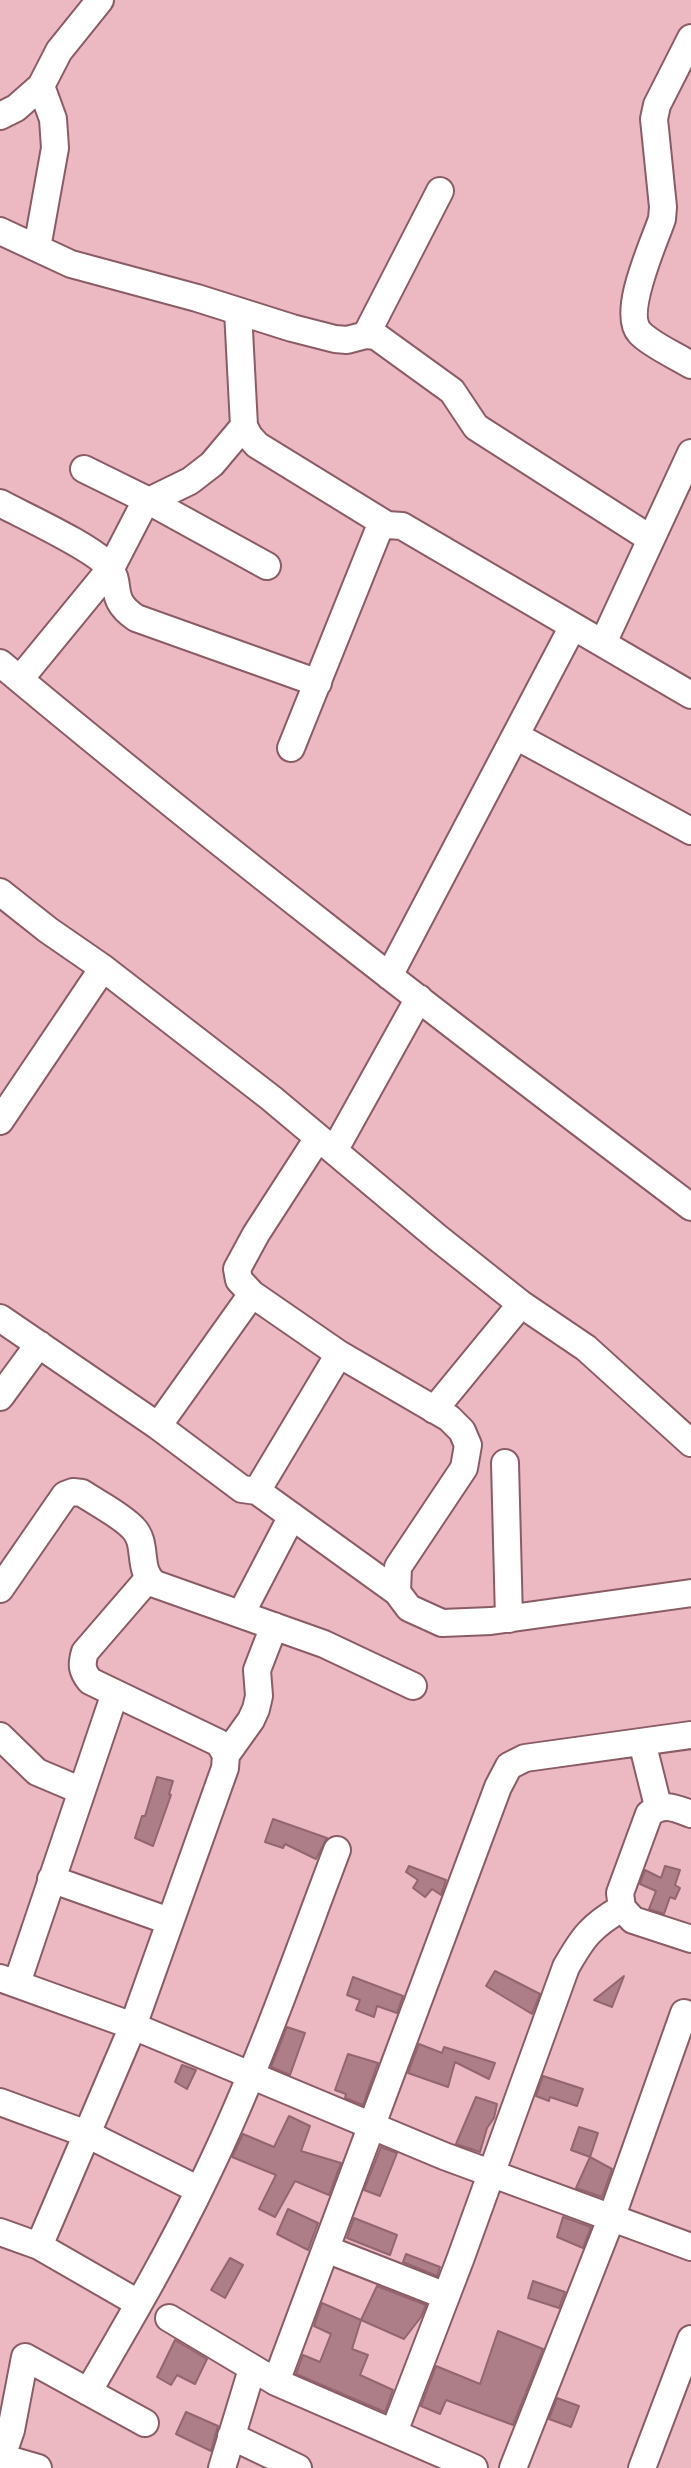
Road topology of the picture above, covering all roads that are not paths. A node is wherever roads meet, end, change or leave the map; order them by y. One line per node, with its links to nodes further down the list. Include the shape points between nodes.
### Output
1 (100, 0): 3 (street, via 59,51)
2 (691, 38): 10 (street, via 654,119 662,219 633,313 641,334)
3 (41, 86): 4 (street); 7 (street, via 53,119 55,148)
4 (0, 116)
5 (440, 191): 9 (street)
6 (0, 231): 7 (street)
7 (37, 248): 8 (street, via 71,264)
8 (238, 311): 9 (street, via 335,339); 11 (street)
9 (366, 335): 17 (street, via 387,342 452,391 476,426)
10 (691, 365)
11 (244, 426): 14 (street, via 212,464 190,481); 16 (street, via 257,445)
12 (691, 453): 17 (street)
13 (84, 469): 14 (street)
14 (149, 500): 18 (street); 19 (street)
15 (0, 504): 19 (street, via 90,551)
16 (387, 525): 20 (street, via 402,526); 23 (street, via 379,530)
17 (651, 539): 21 (street)
18 (267, 566)
19 (111, 568): 22 (street); 23 (street, via 119,600 136,618)
20 (573, 626): 21 (street); 25 (street)
21 (603, 643): 24 (street)
22 (10, 671): 30 (street, via 156,793)
23 (318, 682): 26 (street)
24 (691, 695)
25 (516, 736): 27 (street); 30 (street)
26 (291, 748)
27 (691, 831)
28 (0, 892): 29 (street)
29 (103, 968): 32 (street); 33 (street)
30 (389, 976): 31 (street)
31 (419, 998): 33 (street); 34 (street)
32 (0, 1121)
33 (326, 1144): 35 (street, via 256,1234 237,1269 239,1280); 36 (street)
34 (691, 1207)
35 (253, 1294): 39 (street); 42 (street)
36 (521, 1304): 41 (street); 43 (street, via 586,1348)
37 (0, 1318): 38 (street)
38 (40, 1344): 40 (street); 42 (street)
39 (339, 1354): 41 (street); 45 (street)
40 (0, 1397)
41 (434, 1410): 49 (street, via 462,1431 468,1445 464,1468 398,1567)
42 (158, 1426): 45 (street, via 242,1489)
43 (691, 1443)
44 (505, 1463): 52 (street)
45 (257, 1491): 46 (street)
46 (292, 1516): 49 (street); 51 (street)
47 (148, 1579): 48 (street, via 134,1528 82,1493 73,1492 65,1495); 51 (street); 55 (street, via 85,1652 83,1673)
48 (0, 1589)
49 (397, 1592): 52 (street, via 409,1608 442,1623)
50 (691, 1593): 52 (street)
51 (241, 1614): 53 (street)
52 (509, 1619)
53 (274, 1626): 54 (street); 59 (street, via 257,1670 256,1709)
54 (413, 1686)
55 (115, 1693): 59 (street, via 209,1736); 60 (street)
56 (691, 1735): 58 (street)
57 (0, 1736): 60 (street, via 37,1772)
58 (642, 1742): 61 (street); 73 (street, via 525,1758 509,1766)
59 (226, 1755): 66 (street)
60 (82, 1791): 64 (street)
61 (658, 1806): 62 (street); 65 (street, via 649,1814 628,1870 620,1893)
62 (691, 1814)
63 (337, 1850): 71 (street)
64 (51, 1879): 66 (street); 68 (street)
65 (622, 1908): 67 (street, via 633,1920); 75 (street, via 597,1922 566,1968)
66 (169, 1921): 70 (street)
67 (691, 1939)
68 (8, 1981): 70 (street)
69 (684, 2013): 77 (street)
70 (133, 2026): 71 (street); 74 (street)
71 (251, 2076): 73 (street); 76 (street)
72 (0, 2102): 74 (street)
73 (371, 2126): 75 (street); 81 (street)
74 (87, 2134): 76 (street); 79 (street)
75 (489, 2174): 77 (street); 82 (street)
76 (199, 2190): 83 (street)
77 (611, 2219): 80 (street); 97 (street)
78 (0, 2232): 79 (street)
79 (39, 2246): 83 (street)
80 (691, 2247)
81 (326, 2249): 82 (street); 87 (street)
82 (446, 2297): 90 (street)
83 (138, 2304): 88 (street)
84 (169, 2318): 86 (street)
85 (691, 2339): 98 (street)
86 (252, 2369): 87 (street); 91 (street)
87 (276, 2382): 90 (street)
88 (88, 2392): 89 (street); 92 (street, via 25,2357)
89 (145, 2423)
90 (394, 2432): 96 (street)
91 (231, 2436): 94 (street); 95 (street)
92 (1, 2459): 93 (street)
93 (38, 2468)
94 (222, 2468)
95 (298, 2468)
96 (474, 2468)
97 (513, 2468)
98 (642, 2468)

